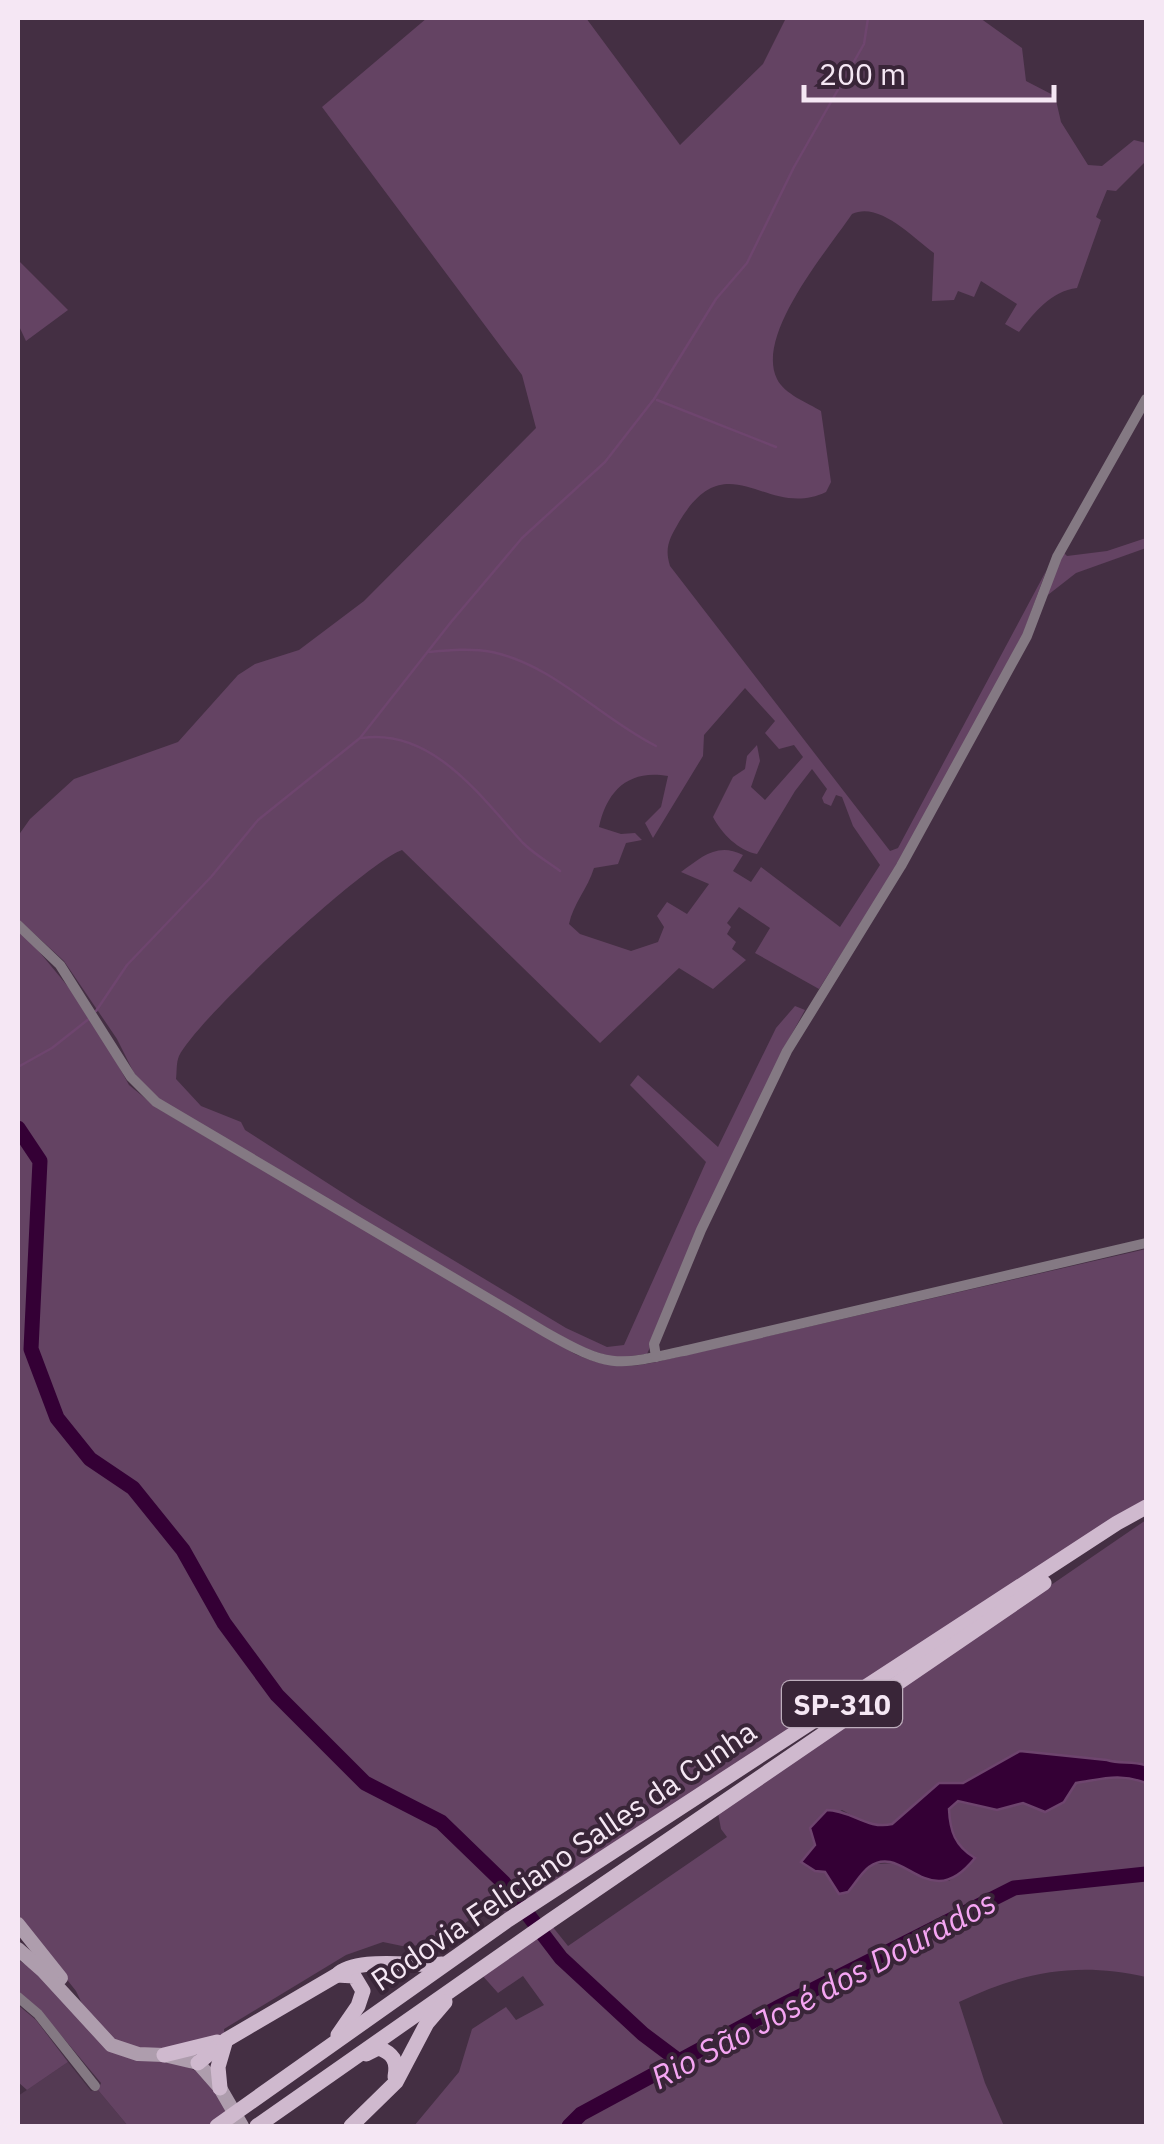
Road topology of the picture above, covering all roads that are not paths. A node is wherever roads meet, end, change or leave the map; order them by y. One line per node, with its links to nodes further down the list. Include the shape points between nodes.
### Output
1 (1146, 399): 4 (street, via 1056,557 1028,636 901,866 787,1052 701,1230 654,1344)
2 (18, 925): 4 (street, via 60,965 131,1077 156,1102 576,1350 615,1362)
3 (1146, 1243): 4 (street)
4 (656, 1357)
5 (1146, 1509): 8 (main road, Rodovia Feliciano Salles da Cunha / SP-310); 9 (main road, Rodovia Feliciano Salles da Cunha / SP-310)
6 (18, 1924): 7 (main road)
7 (23, 1953): 14 (main road, via 111,2045)
8 (446, 1964): 10 (main road, via 360,1964); 13 (main road, Rodovia Feliciano Salles da Cunha / SP-310)
9 (477, 1972): 16 (main road, Rodovia Feliciano Salles da Cunha / SP-310); 19 (main road, via 435,2011)
10 (338, 1975): 12 (main road); 13 (main road, via 354,1976 363,1992)
11 (18, 1997): 17 (street)
12 (226, 2040): 14 (main road); 15 (main road); 18 (main road)
13 (334, 2042): 20 (main road, Rodovia Feliciano Salles da Cunha / SP-310)
14 (164, 2054): 15 (main road)
15 (198, 2063): 18 (main road)
16 (340, 2068): 19 (main road, via 378,2048 387,2051 396,2072); 21 (main road, Rodovia Feliciano Salles da Cunha / SP-310)
17 (95, 2086)
18 (220, 2088): 21 (main road)
19 (386, 2093): 22 (main road)
20 (218, 2125)
21 (250, 2126)
22 (351, 2126)

